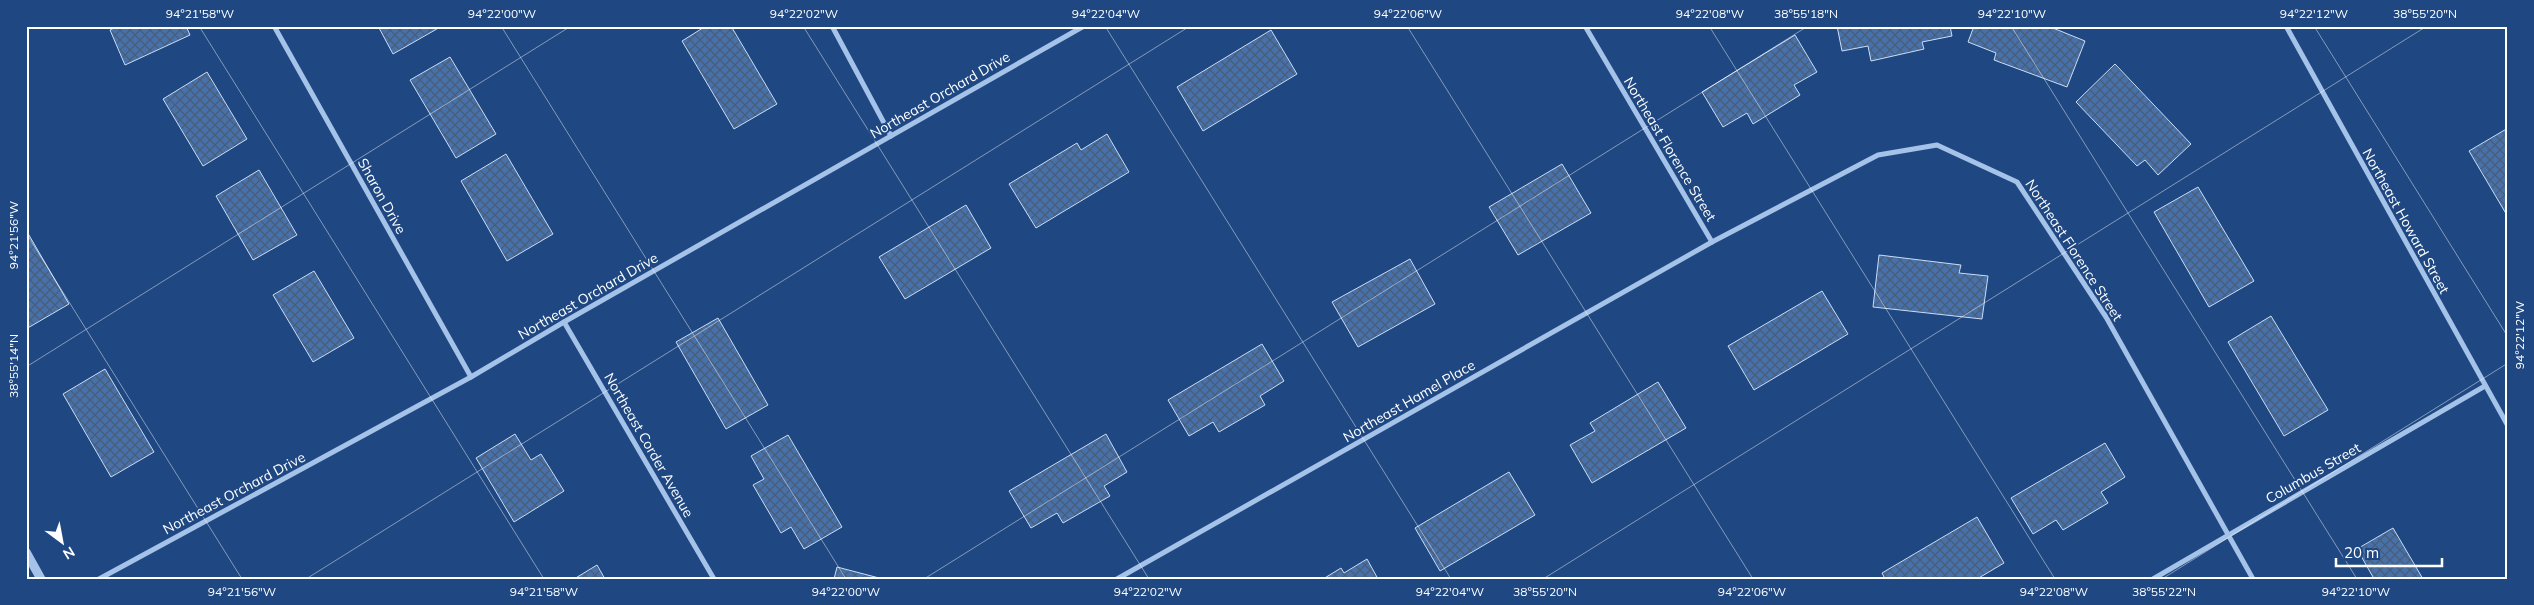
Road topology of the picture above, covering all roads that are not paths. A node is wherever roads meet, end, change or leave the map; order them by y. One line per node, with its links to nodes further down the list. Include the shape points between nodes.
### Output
1 (274, 26): 9 (street, Sharon Drive)
2 (832, 26): 6 (street)
3 (1084, 26): 6 (street, Northeast Orchard Drive)
4 (1584, 26): 7 (street, Northeast Florence Street)
5 (2286, 26): 10 (street, Northeast Howard Street)
6 (891, 136): 8 (street, Northeast Orchard Drive)
7 (1712, 242): 12 (street, Northeast Florence Street, via 1878,155 1937,145 2017,182 2106,317); 17 (street, Northeast Hamel Place)
8 (564, 322): 9 (street, Northeast Orchard Drive); 16 (street, Northeast Corder Avenue)
9 (471, 377): 15 (street, Northeast Orchard Drive)
10 (2485, 386): 11 (street, Northeast Howard Street); 12 (street, Columbus Street)
11 (2508, 426)
12 (2228, 536): 18 (street, Columbus Street); 19 (street, Northeast Florence Street)
13 (26, 552): 14 (street)
14 (41, 579)
15 (99, 579)
16 (714, 579)
17 (1117, 579)
18 (2153, 579)
19 (2254, 579)

